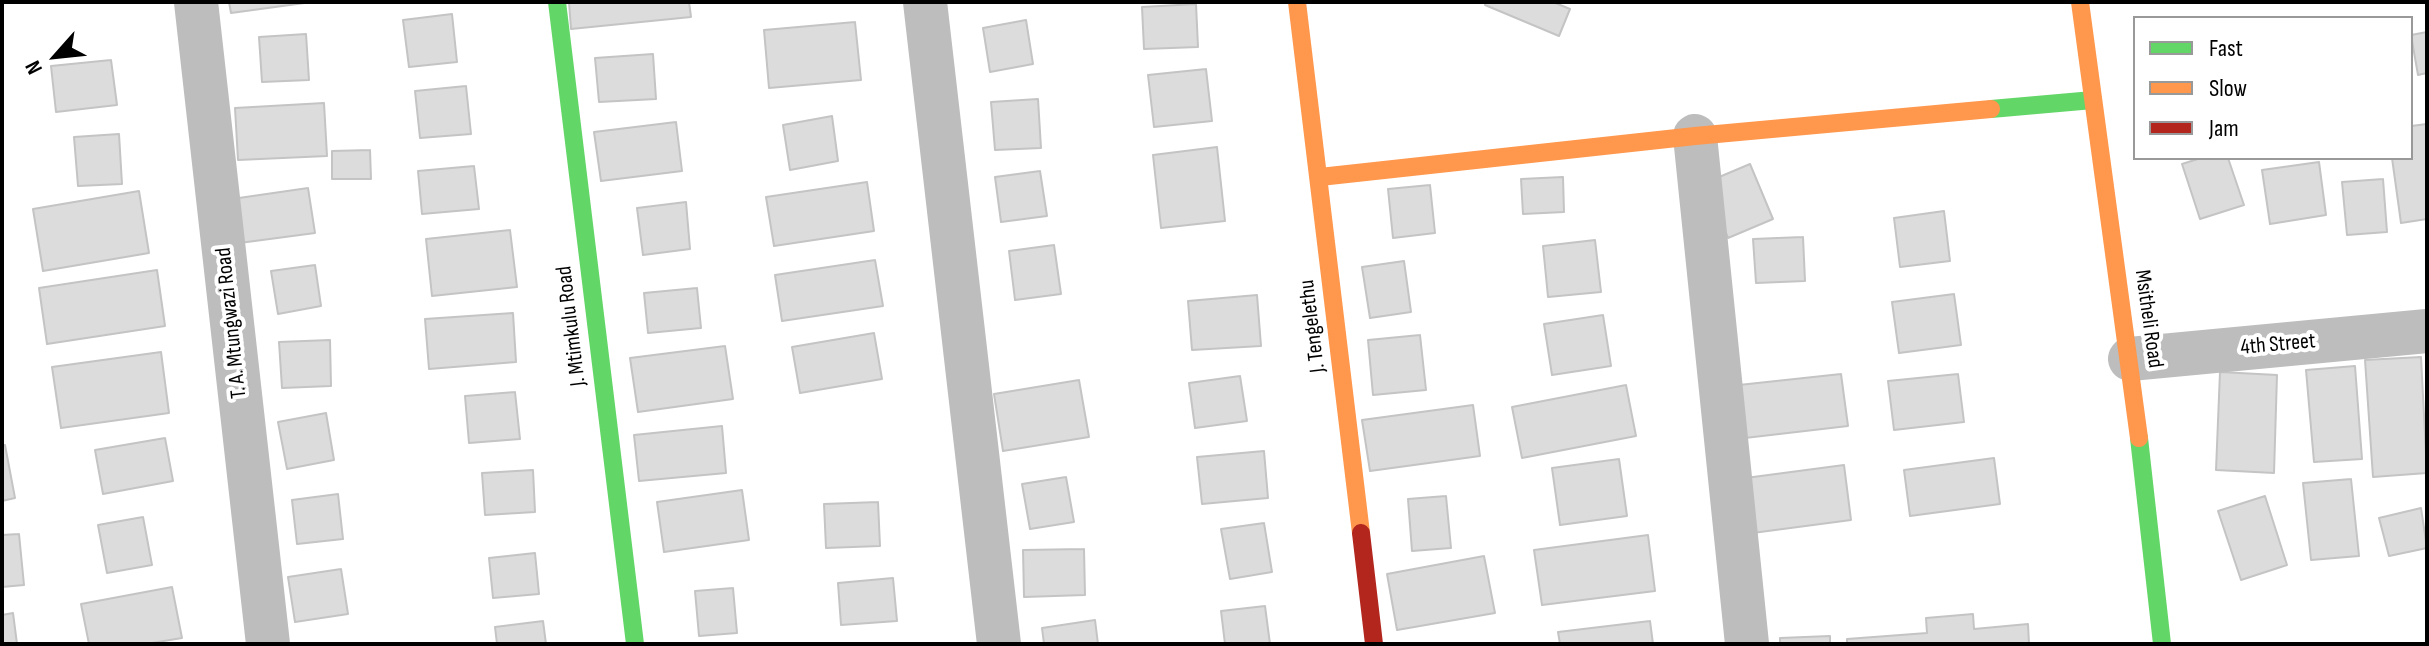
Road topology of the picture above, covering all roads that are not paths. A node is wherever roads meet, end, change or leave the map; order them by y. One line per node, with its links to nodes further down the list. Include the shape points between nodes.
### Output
1 (196, 2): 11 (street, T. A. Mtungwazi Road)
2 (557, 2): 12 (street, J. Mtimkulu Road)
3 (925, 2): 13 (street)
4 (1297, 2): 8 (street, J. Tengelethu)
5 (2084, 2): 6 (street, Msitheli Road)
6 (2093, 100): 7 (street); 10 (street, Msitheli Road)
7 (1695, 136): 8 (street); 15 (street)
8 (1320, 177): 14 (street, J. Tengelethu)
9 (2427, 331): 10 (street, 4th Street)
10 (2130, 359): 16 (street, Msitheli Road)
11 (268, 644)
12 (635, 644)
13 (999, 644)
14 (1374, 644)
15 (1747, 644)
16 (2162, 644)

